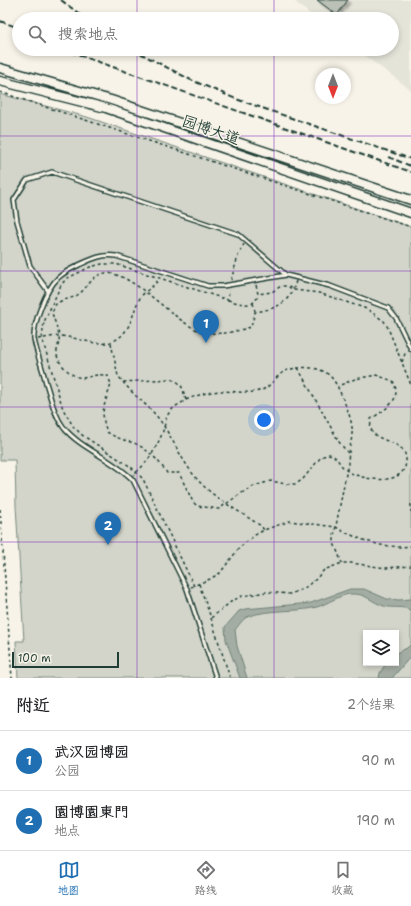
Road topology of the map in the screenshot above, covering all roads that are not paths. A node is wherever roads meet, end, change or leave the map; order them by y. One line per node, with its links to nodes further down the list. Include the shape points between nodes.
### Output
1 (0, 68): 3 (main road, 园博大道, via 111,100)
2 (0, 81): 4 (main road, 园博大道, via 106,108)
3 (411, 200)
4 (411, 213)
5 (286, 275): 6 (lane, via 230,285 208,286 116,256 105,255 66,271 57,278); 6 (lane, via 238,234 52,172 27,180 14,200 17,221 30,266); 7 (lane, via 330,286 388,308 396,318)
6 (48, 291): 8 (lane, via 35,326 34,339 54,408 63,427 134,480 187,589)
7 (411, 349)
8 (216, 678)

